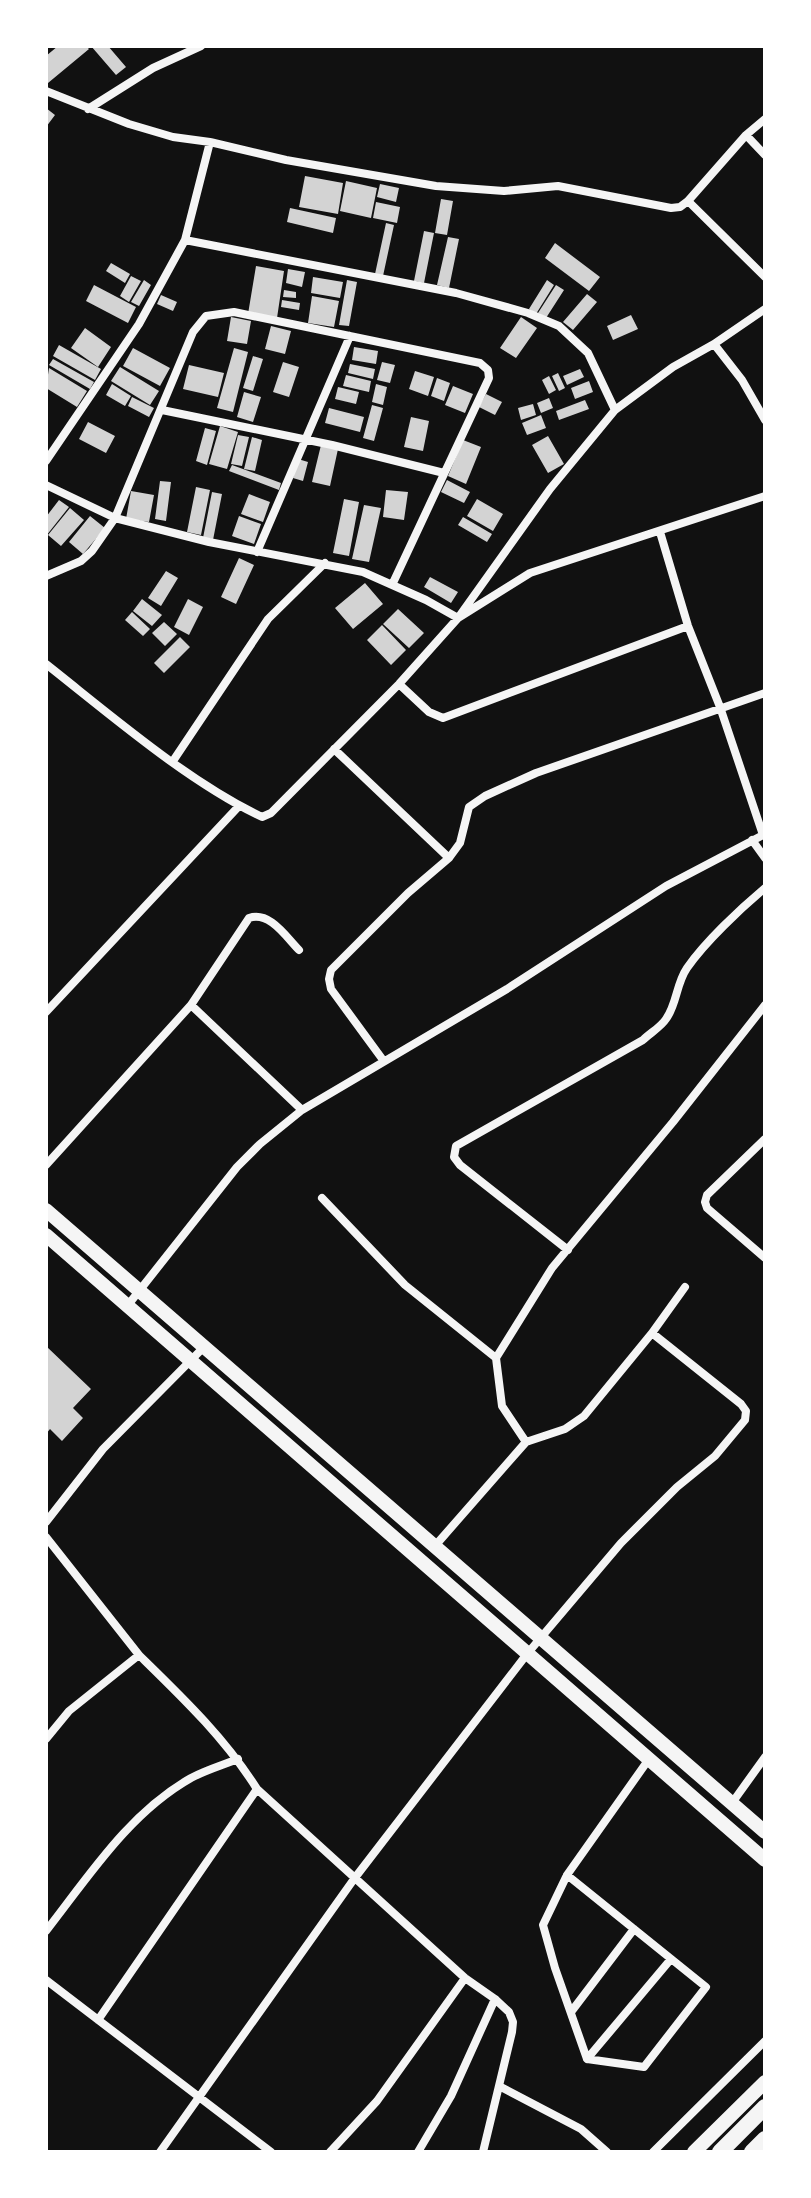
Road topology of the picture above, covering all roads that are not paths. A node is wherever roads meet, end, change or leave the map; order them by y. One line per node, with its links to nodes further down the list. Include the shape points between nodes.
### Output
1 (201, 46): 3 (street, via 153,68)
2 (46, 91): 3 (street)
3 (88, 109): 6 (street, via 173,137)
4 (765, 119): 5 (street)
5 (746, 135): 7 (street); 8 (street)
6 (210, 142): 8 (street, via 436,186 504,191 558,186 671,208); 9 (street)
7 (765, 155)
8 (688, 201): 10 (street)
9 (185, 240): 15 (street, via 456,293 528,313 559,326 588,353); 18 (street, via 139,324)
10 (765, 277)
11 (765, 309): 13 (street)
12 (350, 336): 14 (street, via 234,312 206,316 193,332); 17 (street); 19 (street, via 480,363 488,370 489,378)
13 (714, 344): 15 (street); 16 (street)
14 (162, 410): 17 (street); 22 (street)
15 (615, 410): 28 (street, via 550,489)
16 (765, 420)
17 (306, 439): 19 (street); 24 (street)
18 (46, 461)
19 (444, 473): 27 (street)
20 (46, 485): 22 (street)
21 (765, 496): 23 (street)
22 (115, 518): 24 (street); 26 (street, via 81,561)
23 (660, 532): 28 (street, via 530,573); 29 (street)
24 (257, 552): 25 (street)
25 (325, 563): 27 (street); 35 (street, via 268,619)
26 (46, 576)
27 (392, 585): 28 (street)
28 (458, 618): 31 (street)
29 (688, 626): 31 (street, via 443,718); 33 (street)
30 (46, 664): 35 (street)
31 (399, 684): 34 (street)
32 (765, 693): 33 (street)
33 (720, 707): 37 (street); 39 (street, via 485,796 469,807 460,843)
34 (334, 749): 36 (street, via 271,813 262,817); 39 (street)
35 (173, 761): 36 (street)
36 (239, 806): 45 (street)
37 (764, 834): 38 (street)
38 (752, 840): 40 (street); 46 (street, via 666,886 507,989)
39 (449, 858): 46 (street, via 331,970 331,989)
40 (765, 858)
41 (765, 888): 53 (street, via 688,967 666,1021 643,1040 456,1146 454,1157 460,1165)
42 (299, 950): 43 (street, via 268,919 249,918)
43 (191, 1005): 47 (street); 49 (street)
44 (765, 1005): 53 (street)
45 (46, 1012)
46 (383, 1060): 47 (street)
47 (302, 1110): 56 (street, via 237,1167)
48 (765, 1139): 54 (street, via 705,1202)
49 (46, 1165)
50 (322, 1198): 60 (street, via 405,1285)
51 (46, 1210): 56 (main road)
52 (46, 1235): 57 (main road)
53 (568, 1250): 60 (street)
54 (765, 1258)
55 (685, 1287): 58 (street)
56 (139, 1292): 57 (street); 59 (main road)
57 (128, 1305): 61 (main road)
58 (652, 1333): 62 (street, via 584,1416 565,1429); 66 (street, via 741,1404 745,1420 715,1456 621,1543)
59 (203, 1348): 61 (street); 65 (main road)
60 (496, 1358): 62 (street, via 502,1406)
61 (191, 1360): 63 (street, via 103,1449); 67 (main road)
62 (526, 1442): 65 (street)
63 (46, 1522)
64 (46, 1537): 68 (street)
65 (433, 1547): 66 (main road)
66 (540, 1637): 67 (street); 74 (main road)
67 (527, 1654): 72 (main road); 78 (street)
68 (139, 1655): 69 (street, via 69,1711); 71 (street)
69 (46, 1739)
70 (765, 1757): 74 (street)
71 (238, 1759): 73 (street); 80 (street, via 192,1777 156,1802 126,1829)
72 (649, 1759): 76 (main road); 77 (street)
73 (257, 1789): 78 (street); 86 (street)
74 (732, 1803): 75 (main road)
75 (765, 1832)
76 (765, 1860)
77 (567, 1875): 79 (street); 85 (street, via 543,1925)
78 (354, 1879): 82 (street); 91 (street)
79 (634, 1929): 81 (street); 85 (street)
80 (46, 1931)
81 (671, 1959): 88 (street); 88 (street, via 706,1987 644,2067)
82 (465, 1978): 84 (street); 96 (street, via 377,2101)
83 (46, 1980): 86 (street)
84 (495, 1999): 90 (street, via 513,2022); 97 (street, via 451,2096)
85 (571, 2012): 88 (street)
86 (98, 2020): 91 (street)
87 (765, 2041): 100 (street)
88 (587, 2059)
89 (765, 2082): 101 (main road)
90 (499, 2086): 98 (street); 99 (street, via 581,2129)
91 (198, 2097): 94 (street); 95 (street)
92 (765, 2107): 102 (highway)
93 (765, 2139): 103 (highway)
94 (160, 2152)
95 (271, 2152)
96 (330, 2152)
97 (418, 2152)
98 (483, 2152)
99 (607, 2152)
100 (653, 2152)
101 (694, 2152)
102 (720, 2152)
103 (752, 2152)

